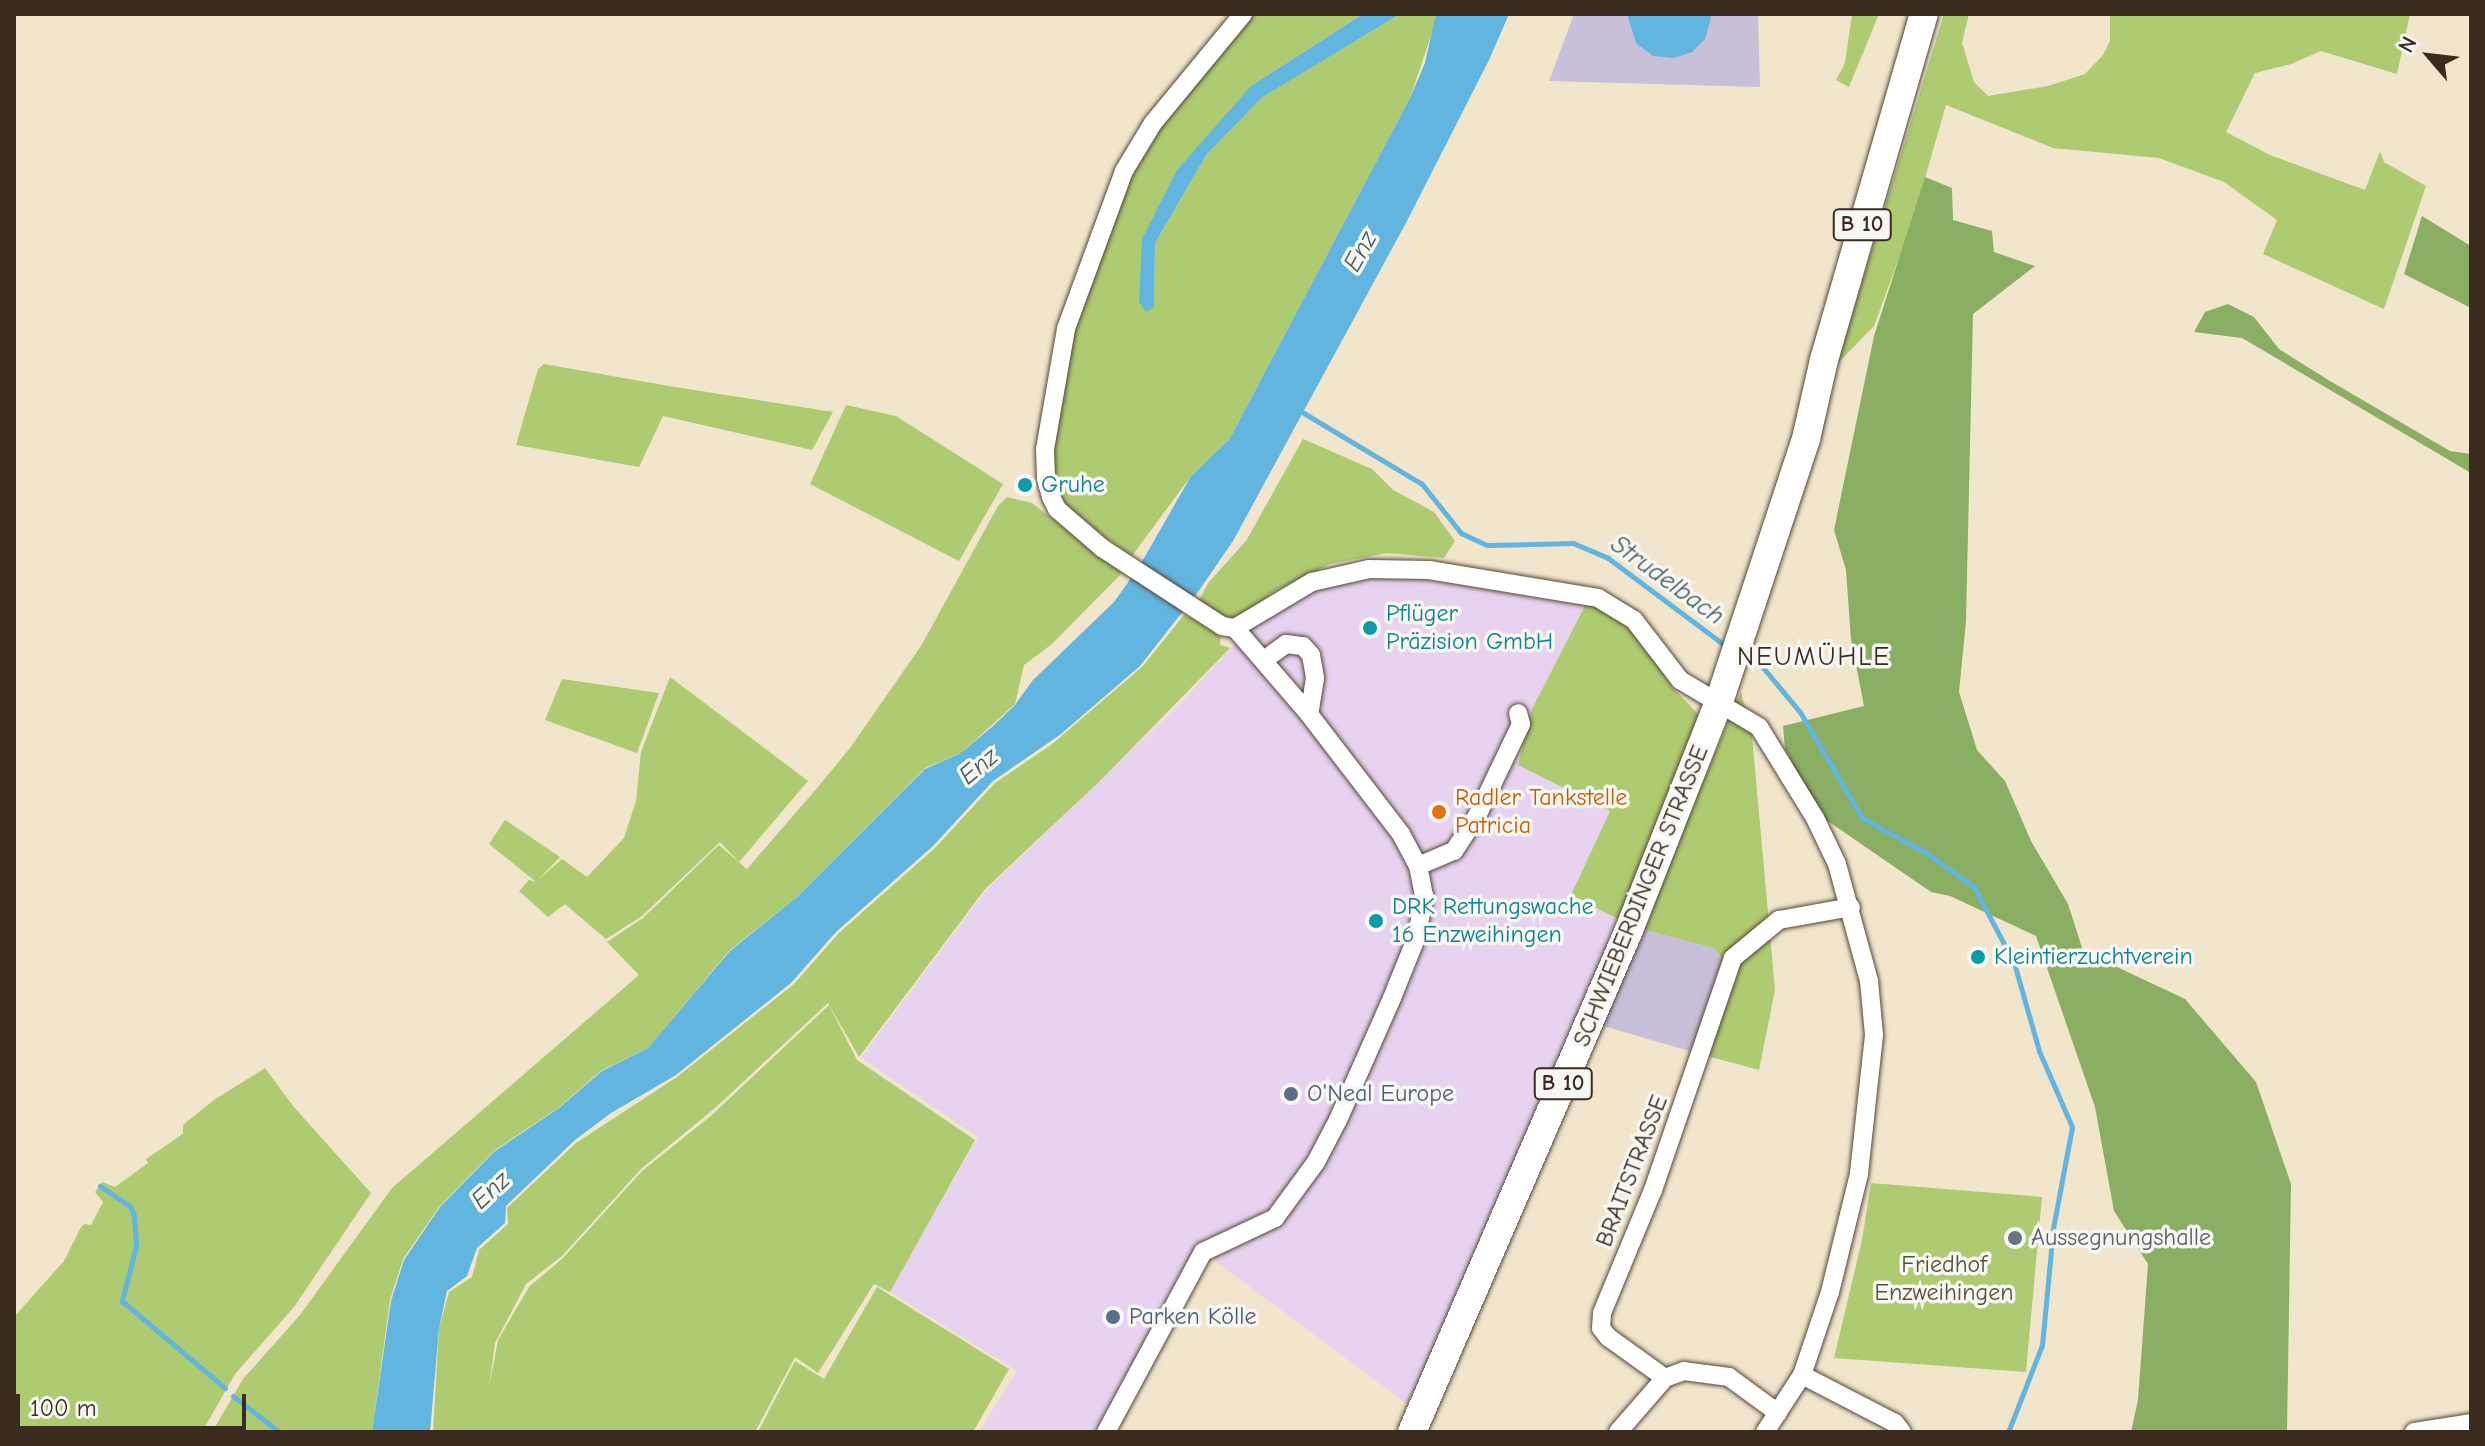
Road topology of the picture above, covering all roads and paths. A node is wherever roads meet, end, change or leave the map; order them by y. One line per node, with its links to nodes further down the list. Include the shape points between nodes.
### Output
1 (1243, 14): 5 (street, via 1153,123 1124,171 1066,329 1047,434 1046,479 1057,509 1124,564 1213,623)
2 (1924, 14): 4 (main road, SCHWIEBERDINGER STRASSE / B 10)
3 (1944, 14): 4 (main road, SCHWIEBERDINGER STRASSE / B 10, via 1837,364)
4 (1806, 439): 7 (main road, SCHWIEBERDINGER STRASSE / B 10)
5 (1235, 628): 6 (street); 7 (street, via 1279,598 1348,571 1429,570 1501,579 1598,598 1621,609 1680,680)
6 (1264, 660): 9 (street); 9 (street, via 1286,644 1303,646 1311,655 1315,678)
7 (1719, 702): 11 (street, via 1759,727 1820,830); 17 (main road, SCHWIEBERDINGER STRASSE / B 10, via 1629,930)
8 (1518, 713): 10 (street, via 1521,724 1477,816 1454,851)
9 (1309, 714): 10 (street, via 1401,834)
10 (1418, 866): 16 (street, via 1424,896 1417,936 1316,1162 1275,1218 1203,1252)
11 (1851, 907): 12 (street, via 1869,981 1873,1062 1854,1199); 13 (street, BRAITSTRASSE, via 1779,920 1733,958 1653,1190 1602,1313 1601,1328 1608,1337)
12 (1802, 1375): 14 (street); 20 (street, via 1895,1423)
13 (1665, 1378): 14 (street, via 1684,1371 1729,1377); 18 (street)
14 (1778, 1413): 19 (street)
15 (2471, 1423): 21 (street)
16 (1106, 1432)
17 (1412, 1432)
18 (1618, 1432)
19 (1765, 1432)
20 (1902, 1432)
21 (2414, 1432)

